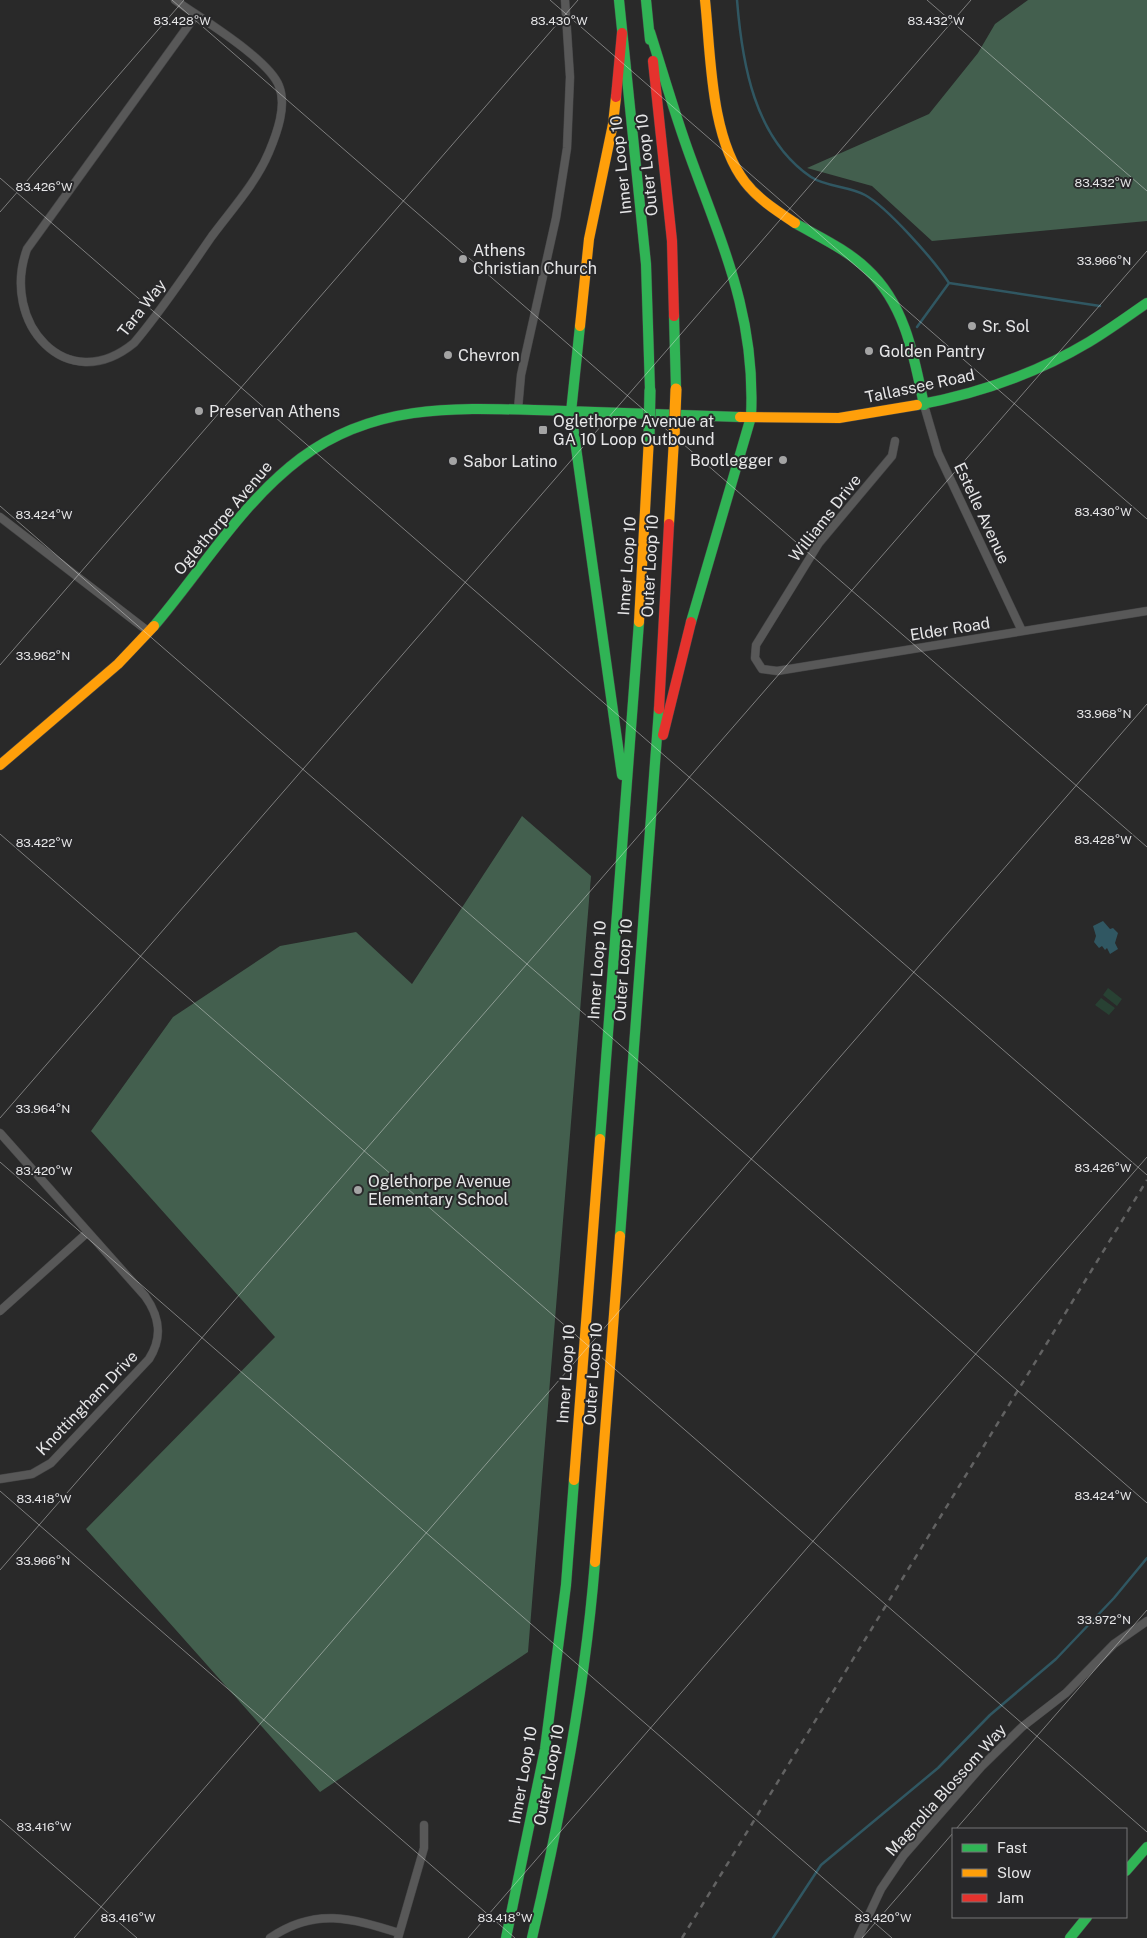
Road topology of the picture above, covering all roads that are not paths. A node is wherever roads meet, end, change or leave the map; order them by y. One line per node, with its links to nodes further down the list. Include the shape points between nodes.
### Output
1 (175, 0): 6 (street, Tara Way)
2 (565, 0): 11 (street, via 570,77 567,148 556,218 521,375)
3 (619, 0): 8 (main road, Inner Loop 10)
4 (646, 0): 7 (main road, Outer Loop 10)
5 (705, 0): 10 (main road, via 721,126 728,152 752,191 768,205 849,256 880,284 904,320)
6 (196, 15): 6 (street, Tara Way, via 256,58 279,85 282,108 269,153 255,178 134,343 104,360 85,362 60,358 40,346 24,328 14,295 16,271 27,249)
7 (650, 32): 14 (main road, via 689,154 729,261 743,314 755,388); 22 (main road, Outer Loop 10, bridge, via 672,241 676,389)
8 (622, 33): 12 (main road, via 613,124 589,239); 23 (main road, Inner Loop 10, bridge, via 646,264 650,390 647,517)
9 (1147, 303): 10 (main road, Tallassee Road, via 1089,342 1036,369 980,390)
10 (924, 405): 14 (main road, Tallassee Road, via 839,418); 18 (street, Estelle Avenue, via 938,453)
11 (518, 409): 12 (main road, Oglethorpe Avenue); 19 (main road, Oglethorpe Avenue, via 449,408 404,412 365,423 330,438 295,460 268,485)
12 (572, 412): 13 (main road, Oglethorpe Avenue); 23 (main road)
13 (678, 415): 14 (main road, Tallassee Road)
14 (751, 417): 22 (main road, via 685,643)
15 (895, 441): 20 (street, Williams Drive, via 892,456 819,543 756,645)
16 (0, 517): 19 (street)
17 (1147, 611): 18 (street, Elder Road)
18 (1022, 631): 20 (street, Elder Road, via 777,671 766,671)
19 (150, 632): 21 (main road, Oglethorpe Avenue)
20 (759, 666)
21 (0, 765)
22 (655, 772): 36 (main road, Outer Loop 10, via 594,1574 572,1744)
23 (625, 800): 35 (main road, Inner Loop 10, via 561,1635 535,1806)
24 (0, 1132): 25 (street, Knottingham Drive)
25 (88, 1232): 26 (street); 27 (street, Knottingham Drive, via 150,1303 160,1334 155,1350 140,1370 51,1463 32,1474)
26 (0, 1311)
27 (0, 1479)
28 (1147, 1621): 37 (street, Magnolia Blossom Way, via 1114,1644 1073,1687 1022,1727 981,1767 904,1855 881,1889)
29 (424, 1825): 33 (street, via 424,1848)
30 (1147, 1847): 31 (main road)
31 (1127, 1870)
32 (1086, 1918): 38 (main road)
33 (399, 1935): 34 (street, via 362,1922 331,1917 293,1924)
34 (270, 1938)
35 (506, 1938)
36 (532, 1938)
37 (858, 1938)
38 (1070, 1938)

